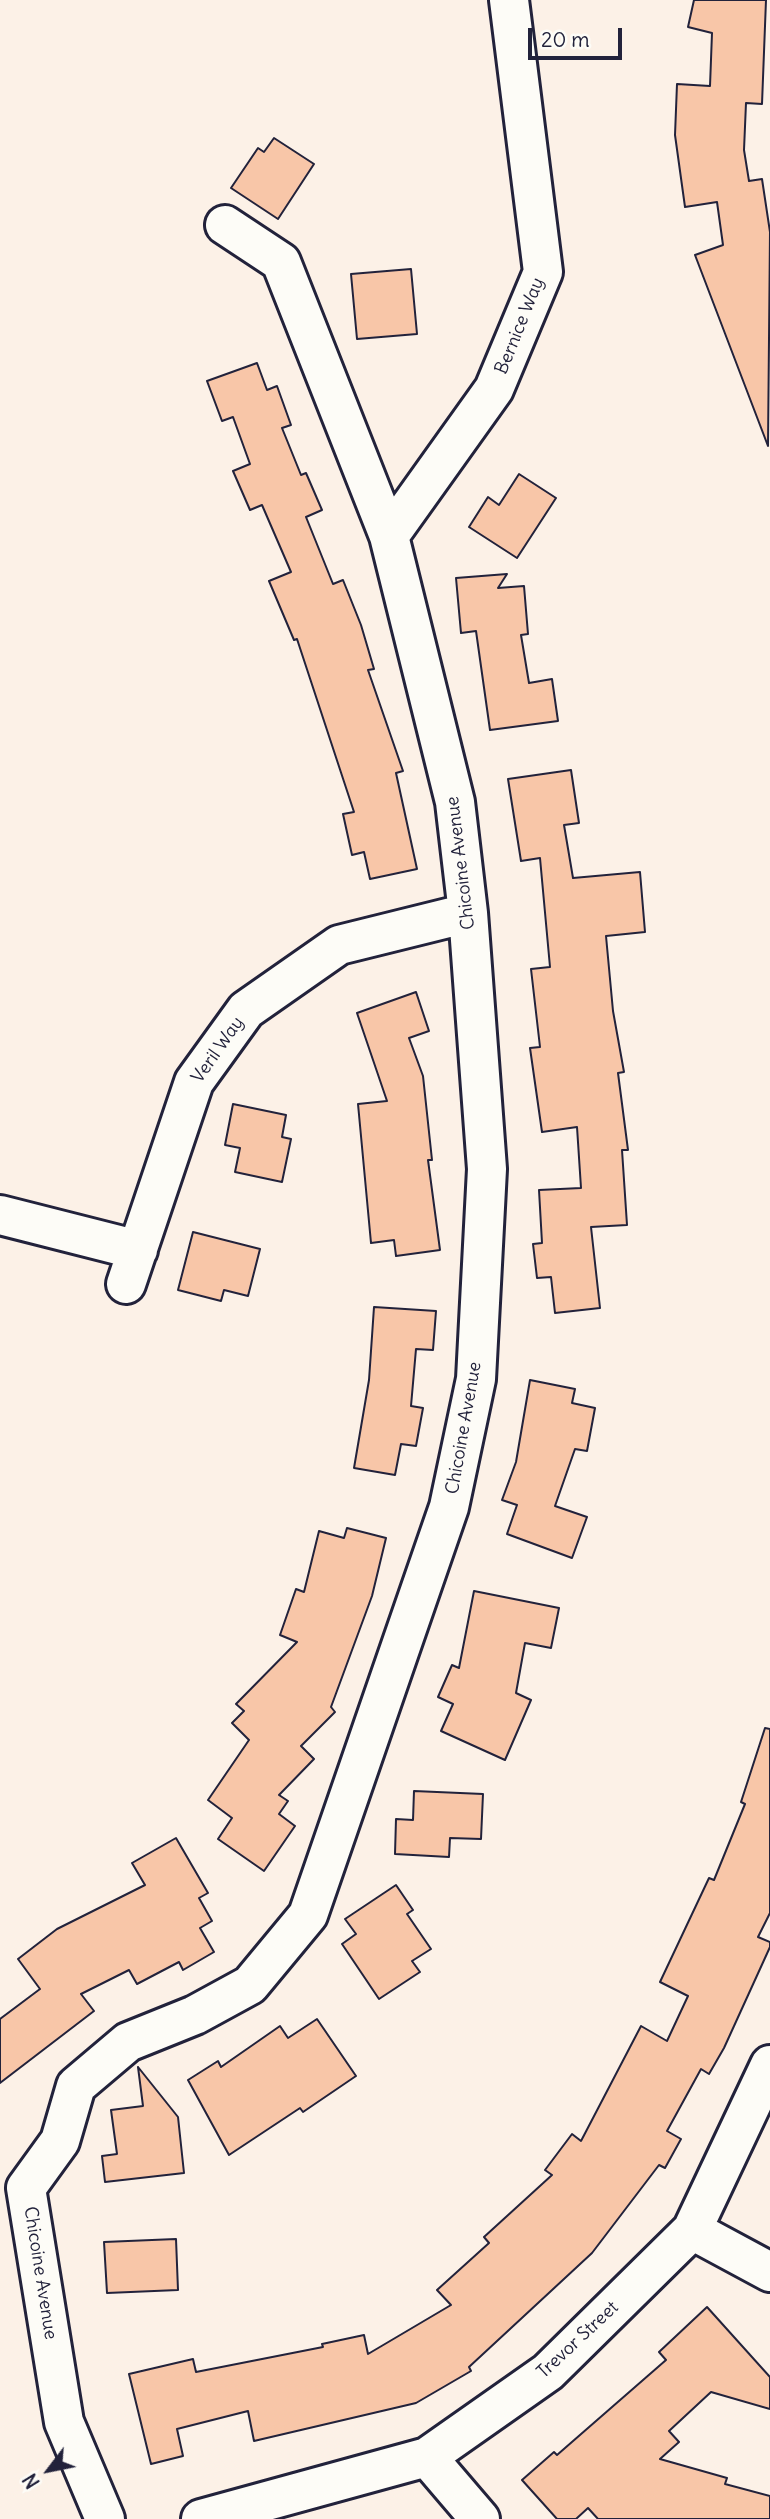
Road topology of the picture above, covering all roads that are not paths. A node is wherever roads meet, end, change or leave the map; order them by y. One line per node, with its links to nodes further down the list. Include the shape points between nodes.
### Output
1 (509, 0): 3 (street, Bernice Way, via 543,272 494,389)
2 (225, 225): 3 (street, Chicoine Avenue, via 281,262)
3 (388, 536): 4 (street, Chicoine Avenue, via 455,802)
4 (468, 912): 5 (street, Veril Way, via 339,945 246,1010 194,1082 132,1267); 7 (street, Chicoine Avenue, via 487,1169 476,1379 449,1507 308,1915 250,1985 195,2015 128,2042 76,2087 60,2141)
5 (0, 1214)
6 (770, 2065): 8 (street, Trevor Street)
7 (13, 2192): 11 (street, Chicoine Avenue, via 64,2422)
8 (692, 2230): 9 (street); 10 (street, Trevor Street, via 548,2372)
9 (770, 2272)
10 (427, 2457): 12 (street, Trevor Street); 13 (street)
11 (105, 2519)
12 (201, 2519)
13 (480, 2519)

